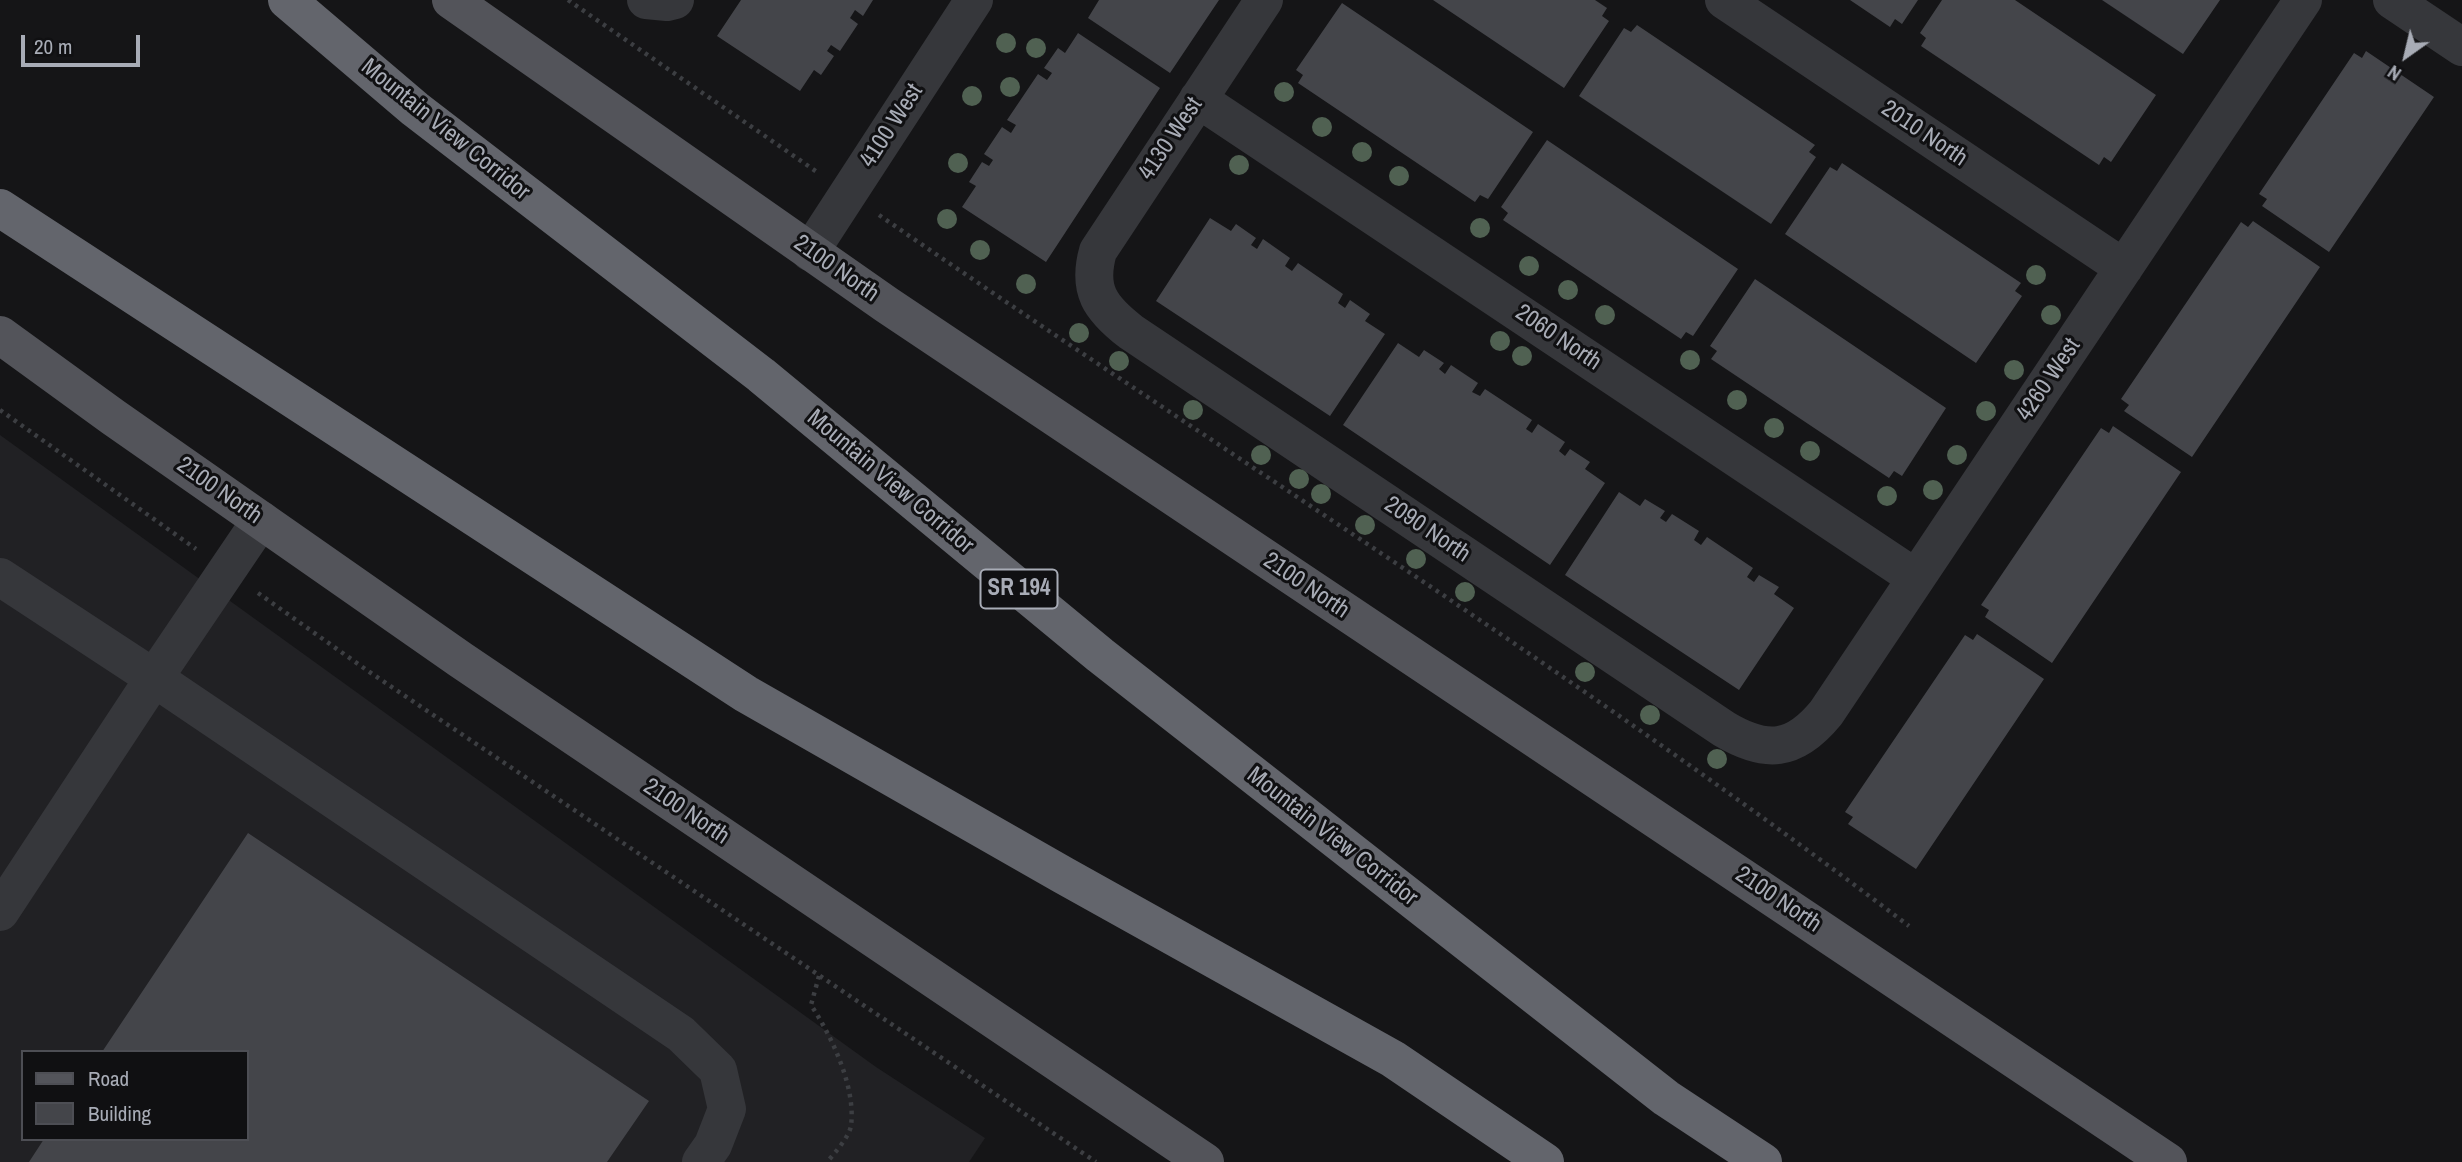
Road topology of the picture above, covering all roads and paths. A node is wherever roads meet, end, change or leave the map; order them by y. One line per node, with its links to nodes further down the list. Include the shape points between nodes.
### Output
1 (287, 0): 33 (highway, Mountain View Corridor / SR 194, via 415,108 761,375 1111,664 1666,1098)
2 (451, 0): 14 (main road, 2100 North)
3 (568, 0): 11 (path)
4 (974, 0): 14 (street, 4100 West)
5 (1264, 0): 10 (street, 4130 West)
6 (1724, 0): 15 (street, 2010 North)
7 (2303, 0): 15 (street, 4260 West)
8 (2392, 0): 9 (street)
9 (2462, 47)
10 (1198, 99): 16 (street, 4130 West, via 1107,234 1098,251); 22 (street, 2060 North)
11 (800, 161)
12 (0, 208): 32 (highway, via 746,694 1393,1059)
13 (898, 228): 26 (path, via 1613,709)
14 (810, 251): 34 (main road, 2100 North)
15 (2124, 268): 22 (street, 4260 West)
16 (1093, 284): 24 (street, 2090 North, via 1107,310 1131,332 1259,418 1724,729 1761,746)
17 (0, 335): 19 (main road, 2100 North)
18 (0, 410): 20 (path)
19 (261, 520): 20 (street); 31 (main road, 2100 North)
20 (227, 571): 23 (street); 27 (path)
21 (0, 577): 23 (street)
22 (1916, 578): 24 (street, 4260 West, via 1814,727)
23 (154, 678): 25 (street); 28 (street, via 681,1034 718,1070 727,1109)
24 (1781, 745)
25 (0, 912)
26 (1909, 926)
27 (819, 976): 29 (path, via 811,1005 829,1033 842,1068 851,1129); 30 (path)
28 (701, 1162)
29 (827, 1162)
30 (1096, 1162)
31 (1205, 1162)
32 (1545, 1162)
33 (1763, 1162)
34 (2168, 1162)

